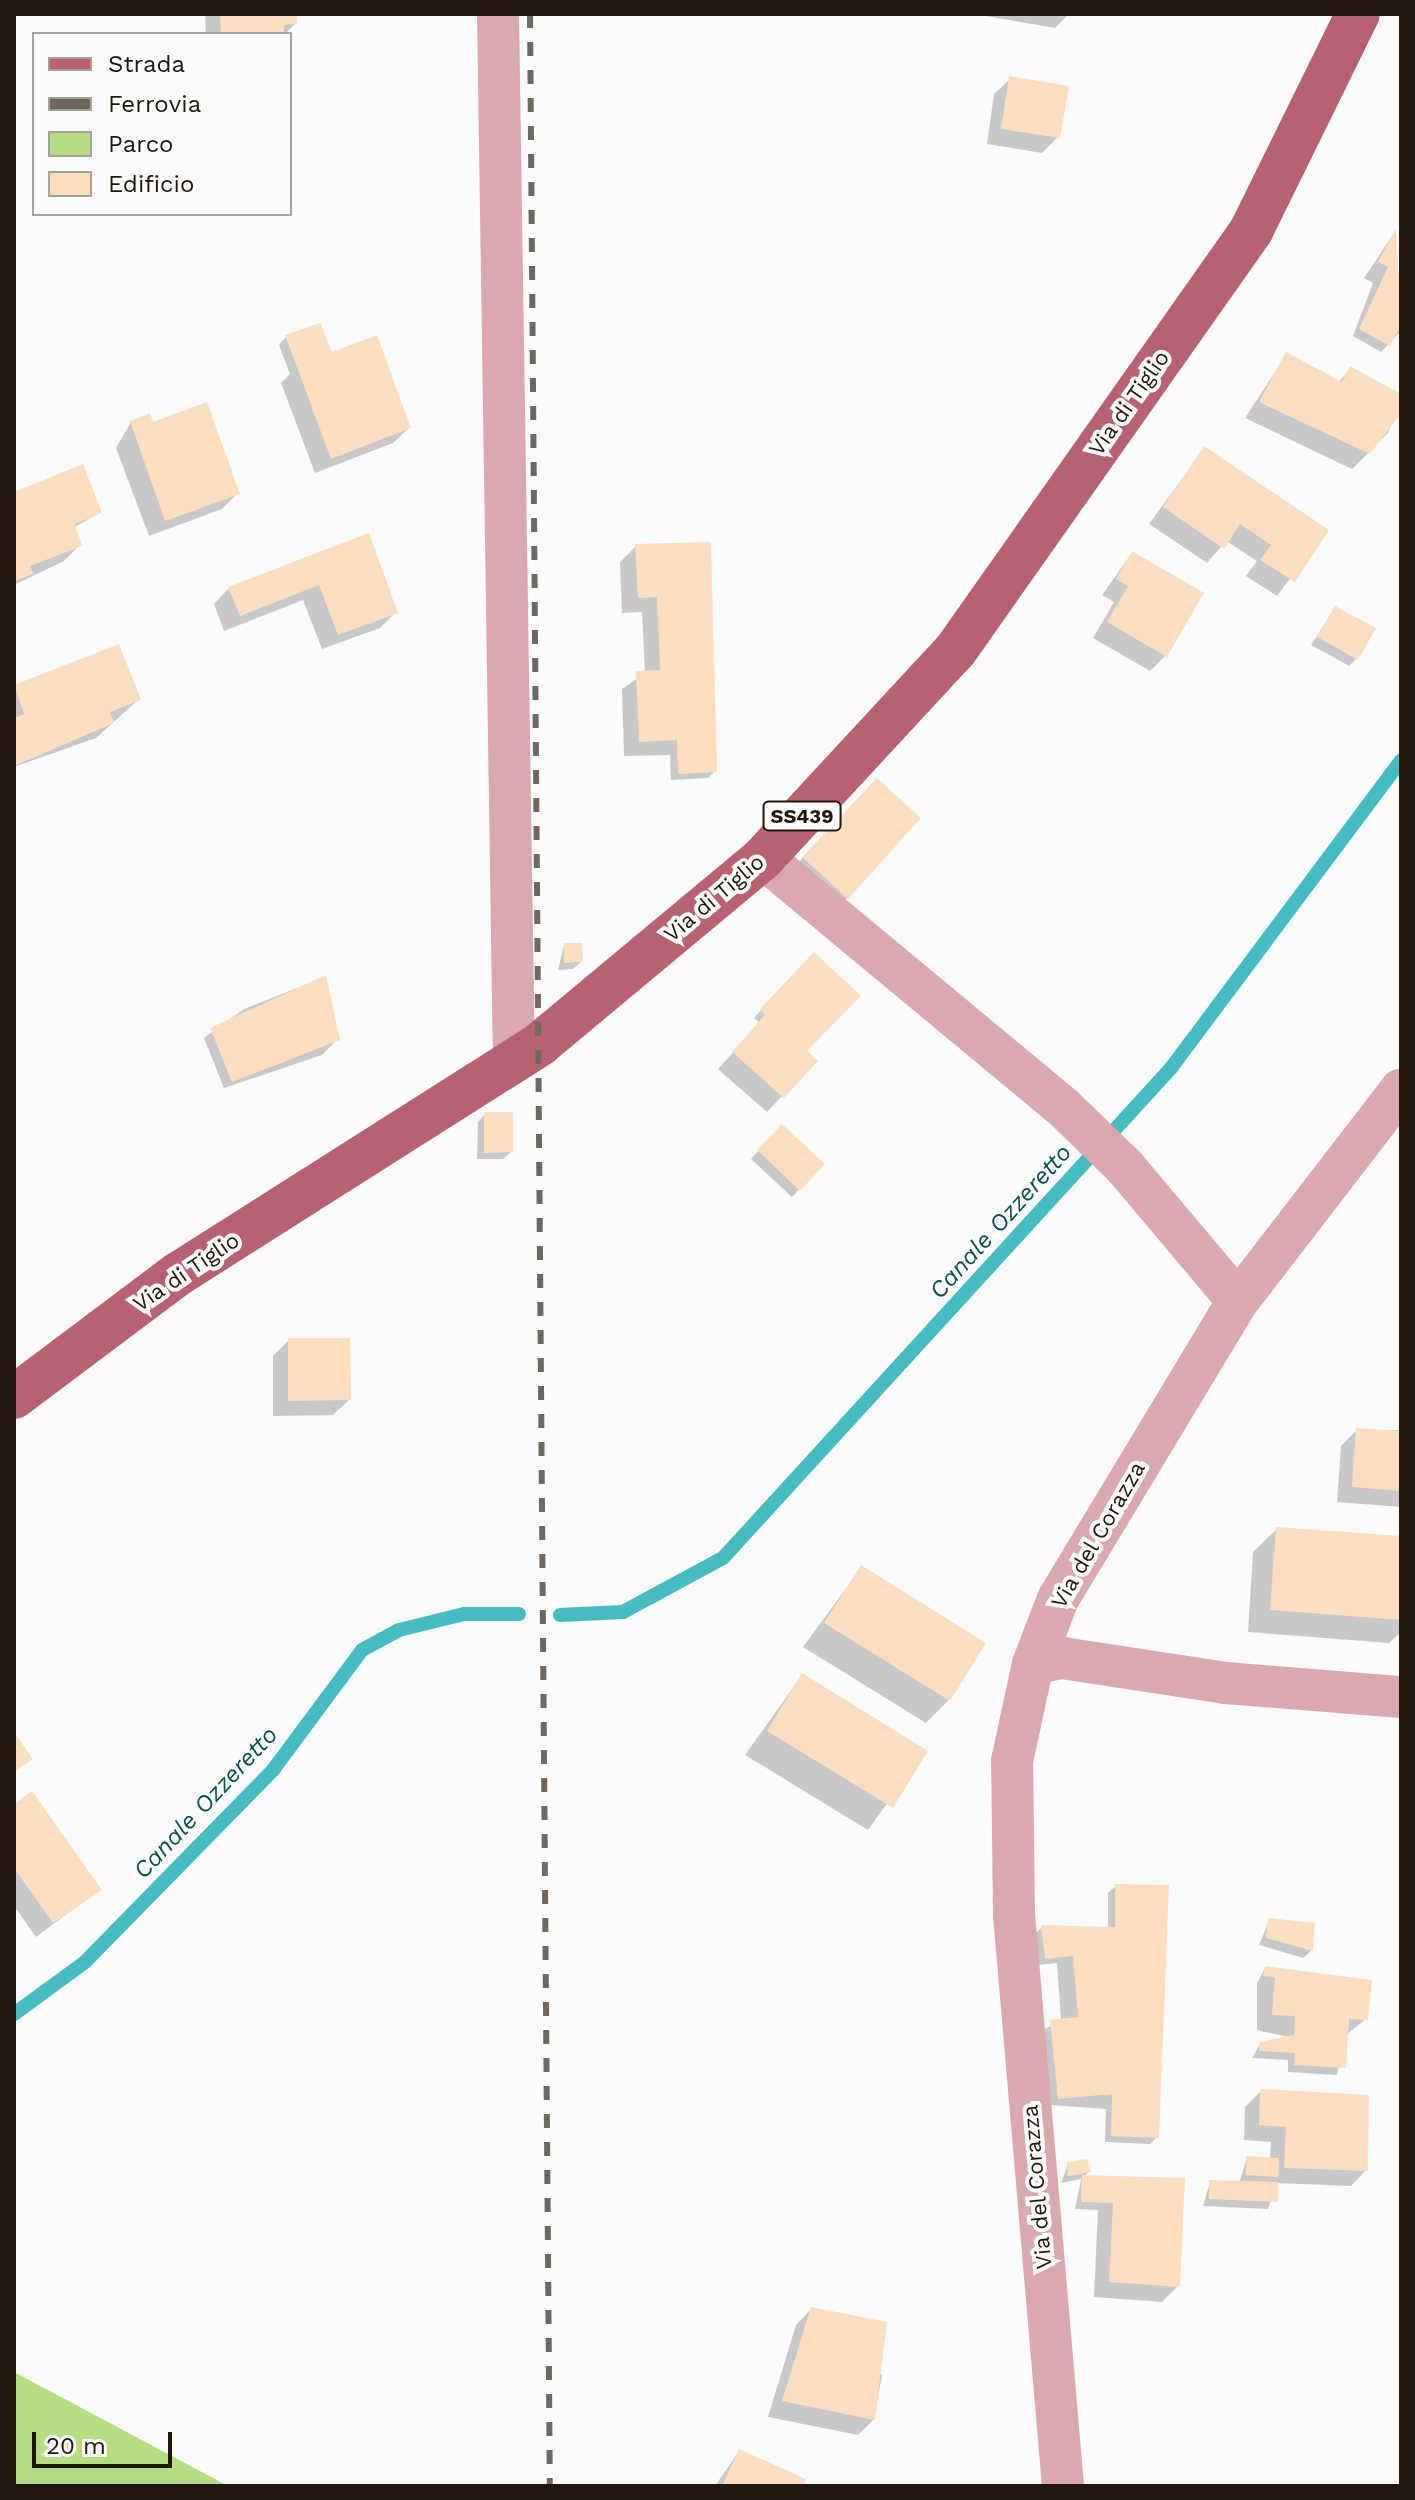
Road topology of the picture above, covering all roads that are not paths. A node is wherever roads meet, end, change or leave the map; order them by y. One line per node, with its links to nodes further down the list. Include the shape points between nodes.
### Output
1 (498, 14): 4 (street)
2 (1358, 14): 3 (main road, Via di Tiglio / SS439, via 1251,231 955,651)
3 (763, 858): 4 (main road, Via di Tiglio / SS439); 6 (street, via 1064,1108 1125,1167)
4 (514, 1062): 7 (main road, Via di Tiglio / SS439, via 178,1274)
5 (1401, 1089): 6 (street, Via del Corazza)
6 (1238, 1301): 8 (street, Via del Corazza, via 1058,1599)
7 (14, 1397)
8 (1033, 1664): 9 (street, via 1062,1658 1226,1683); 10 (street, Via del Corazza, via 1012,1761 1014,1915)
9 (1401, 1697)
10 (1063, 2486)

